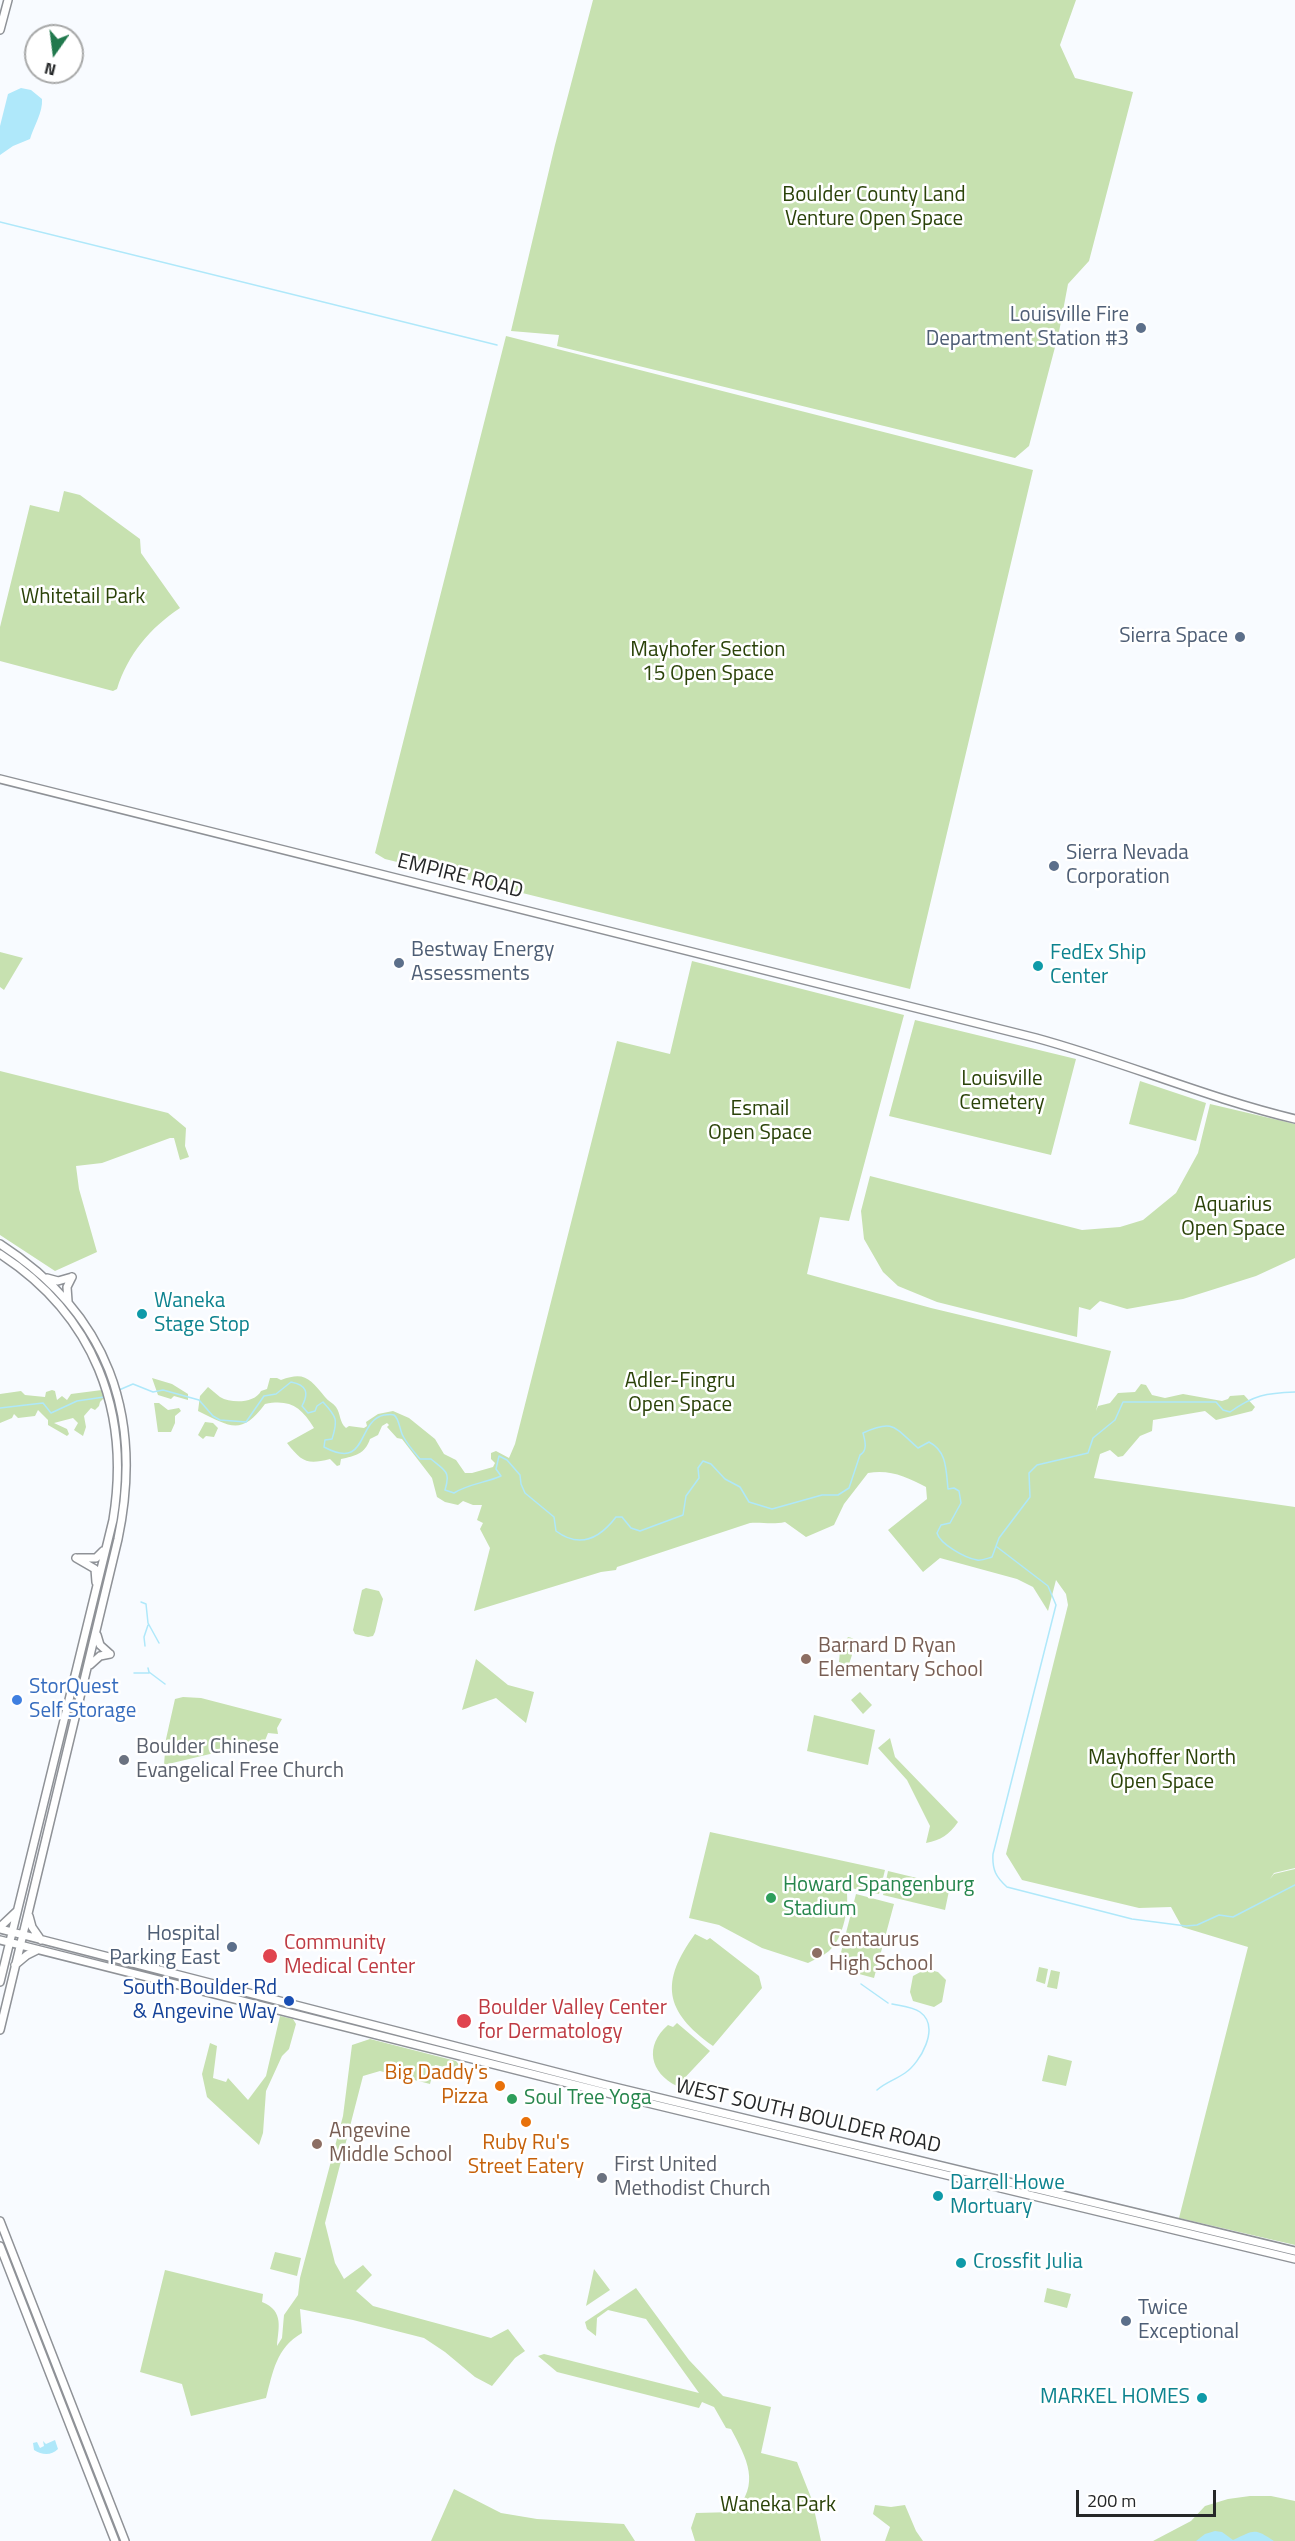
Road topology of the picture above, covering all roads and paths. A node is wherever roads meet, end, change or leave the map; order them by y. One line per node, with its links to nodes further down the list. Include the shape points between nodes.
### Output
1 (8, 0): 2 (main road)
2 (0, 30)
3 (0, 779): 4 (main road, EMPIRE ROAD, via 913,1006 1076,1049 1224,1101)
4 (1295, 1119)
5 (0, 1244): 7 (main road)
6 (0, 1254): 9 (main road, via 35,1280 64,1311 83,1337 103,1380 118,1452 118,1481)
7 (42, 1275): 8 (main road); 8 (main road, via 58,1281 72,1277 67,1292)
8 (71, 1306): 11 (main road, via 98,1347 112,1378 123,1412 128,1456 126,1494)
9 (107, 1543): 10 (main road); 10 (main road, via 96,1558 76,1558 95,1569)
10 (96, 1591): 12 (main road)
11 (97, 1630): 13 (main road); 14 (main road, via 100,1645 110,1654 97,1658)
12 (86, 1632): 13 (main road); 15 (main road)
13 (92, 1649): 14 (main road)
14 (88, 1669): 16 (main road)
15 (18, 1910): 17 (main road); 18 (main road)
16 (28, 1914): 19 (main road); 21 (main road)
17 (0, 1928): 18 (main road, WEST SOUTH BOULDER ROAD)
18 (12, 1932): 19 (main road, WEST SOUTH BOULDER ROAD); 22 (main road)
19 (23, 1935): 21 (main road, WEST SOUTH BOULDER ROAD); 23 (main road)
20 (0, 1940): 22 (main road, WEST SOUTH BOULDER ROAD)
21 (41, 1940): 32 (main road, WEST SOUTH BOULDER ROAD, via 606,2085)
22 (10, 1943): 23 (main road, WEST SOUTH BOULDER ROAD); 26 (main road)
23 (20, 1945): 24 (main road, WEST SOUTH BOULDER ROAD); 27 (main road)
24 (38, 1950): 27 (main road); 33 (main road, WEST SOUTH BOULDER ROAD, via 616,2096)
25 (0, 1952): 26 (main road)
26 (5, 1962): 28 (main road)
27 (15, 1965): 29 (main road)
28 (0, 1982)
29 (0, 2030)
30 (0, 2221): 35 (main road)
31 (0, 2246): 34 (main road)
32 (1295, 2251)
33 (1295, 2259)
34 (115, 2541)
35 (125, 2541)

